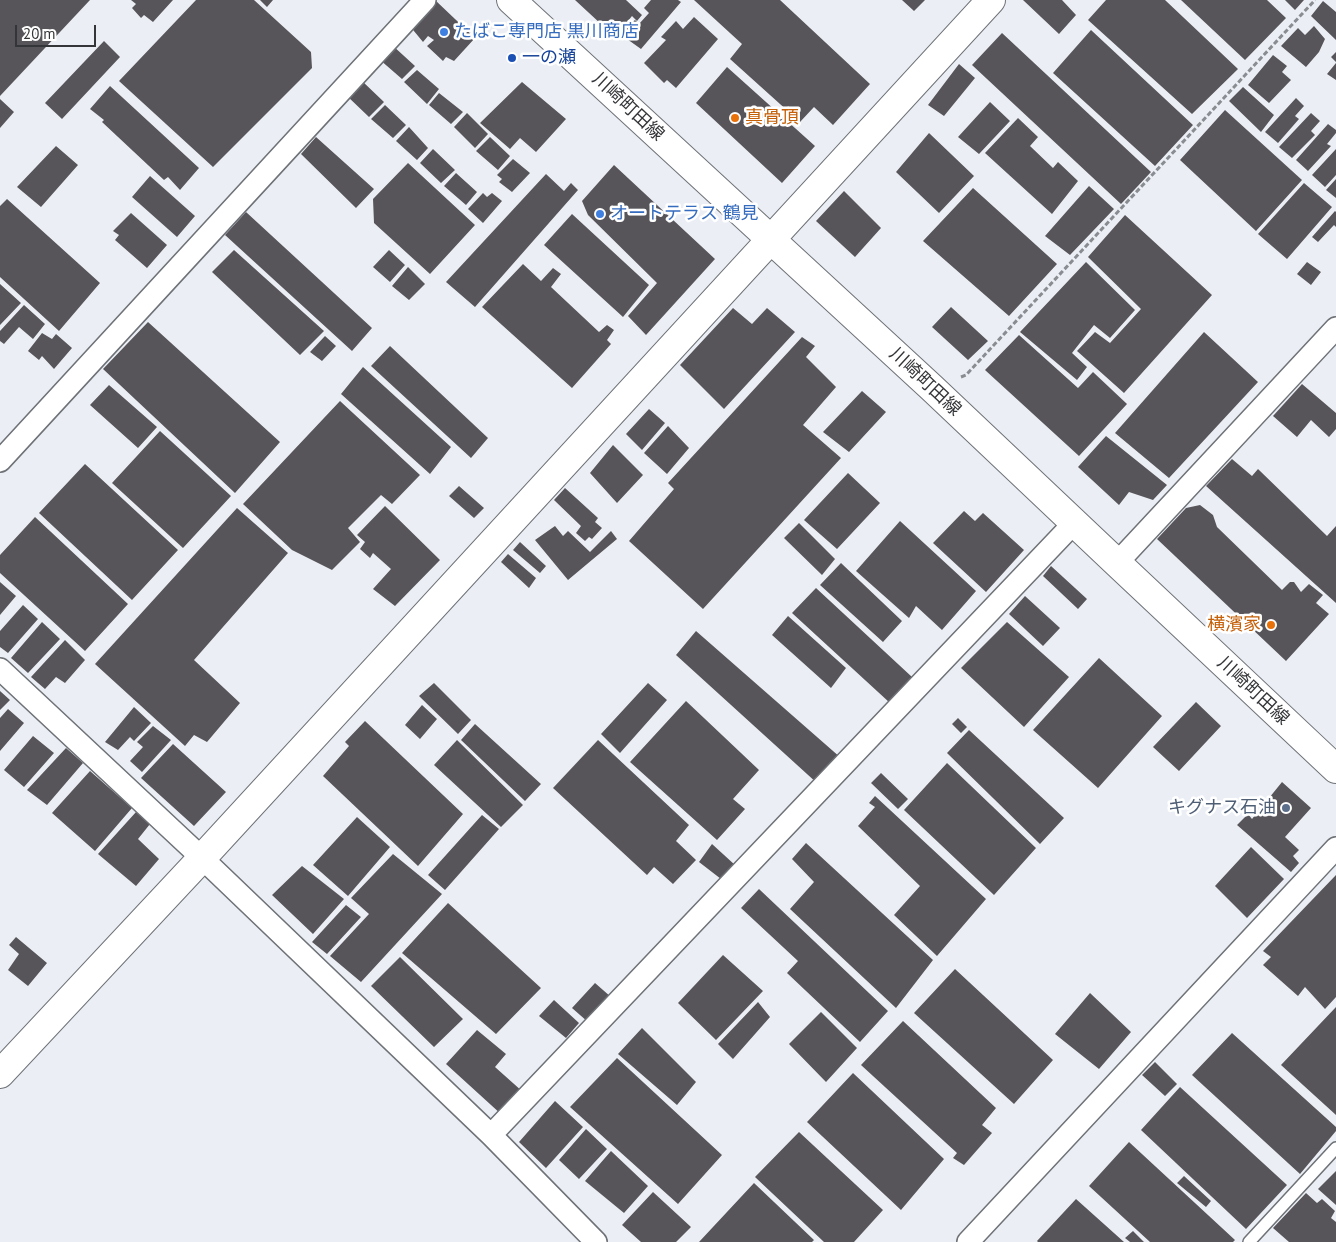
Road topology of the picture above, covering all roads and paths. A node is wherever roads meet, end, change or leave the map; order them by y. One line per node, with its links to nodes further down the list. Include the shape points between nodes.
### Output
1 (426, 0): 8 (street)
2 (511, 0): 5 (street, 川崎町田線)
3 (991, 0): 5 (street)
4 (1315, 0): 7 (path, via 966,375)
5 (772, 239): 7 (street, 川崎町田線); 14 (street)
6 (1336, 328): 10 (street)
7 (932, 388): 9 (street, 川崎町田線)
8 (0, 461)
9 (1074, 523): 10 (street, 川崎町田線); 16 (street)
10 (1117, 563): 12 (street, 川崎町田線)
11 (0, 669): 14 (street)
12 (1336, 769)
13 (1336, 848): 19 (street)
14 (202, 858): 15 (street); 16 (street)
15 (0, 1074)
16 (490, 1135): 18 (street)
17 (1336, 1148): 20 (lane)
18 (596, 1242)
19 (968, 1242)
20 (1249, 1242)

